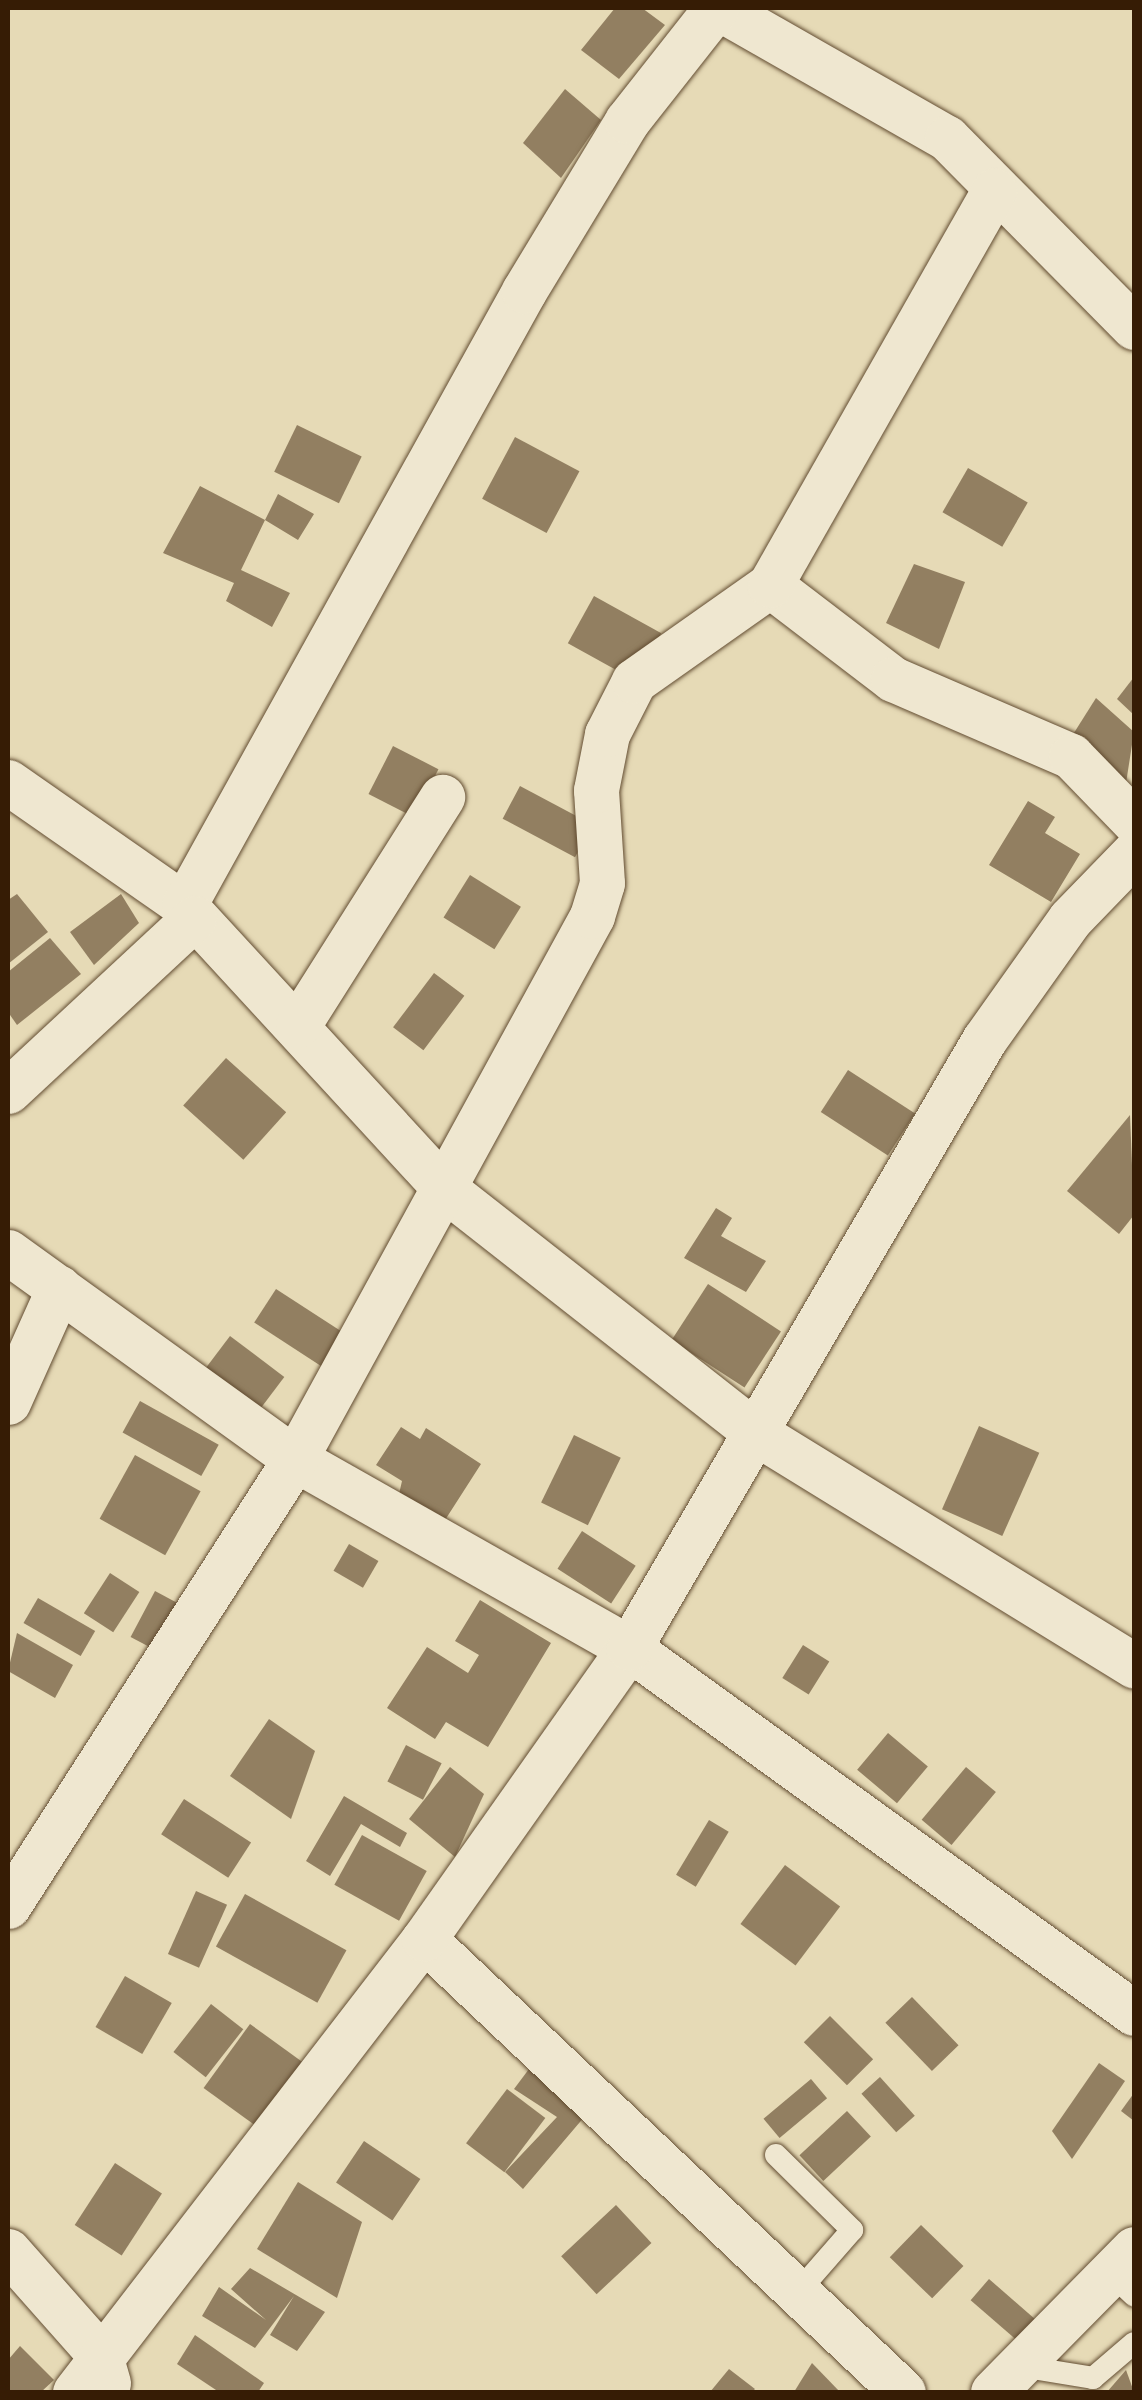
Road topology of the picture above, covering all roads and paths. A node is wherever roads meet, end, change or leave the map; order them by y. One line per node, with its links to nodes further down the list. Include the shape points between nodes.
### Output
1 (718, 8): 2 (street, via 896,103 947,138); 9 (street, via 628,121 524,290)
2 (994, 190): 3 (street); 4 (street)
3 (1134, 327)
4 (770, 585): 7 (street, via 893,680 1071,756); 12 (street, via 634,681 607,734 596,790 602,883 592,916)
5 (8, 782): 9 (street)
6 (442, 797): 10 (street)
7 (1134, 821)
8 (1134, 853): 16 (street, via 1070,919 984,1040)
9 (189, 911): 10 (street); 11 (street)
10 (298, 1025): 12 (street)
11 (8, 1091)
12 (445, 1189): 16 (street); 17 (street)
13 (8, 1252): 14 (street)
14 (59, 1288): 15 (street); 17 (street)
15 (8, 1402)
16 (756, 1433): 18 (street); 19 (street)
17 (295, 1459): 18 (street); 20 (street)
18 (629, 1648): 21 (street); 22 (street)
19 (1134, 1666)
20 (8, 1906)
21 (424, 1939): 26 (street); 28 (street)
22 (1134, 2012)
23 (776, 2155): 26 (lane, via 852,2230)
24 (8, 2251): 28 (street)
25 (1126, 2272): 29 (street)
26 (798, 2292): 31 (street)
27 (1134, 2344): 29 (lane, via 1094,2378)
28 (105, 2374): 30 (street)
29 (1007, 2379)
30 (75, 2392)
31 (903, 2392)

